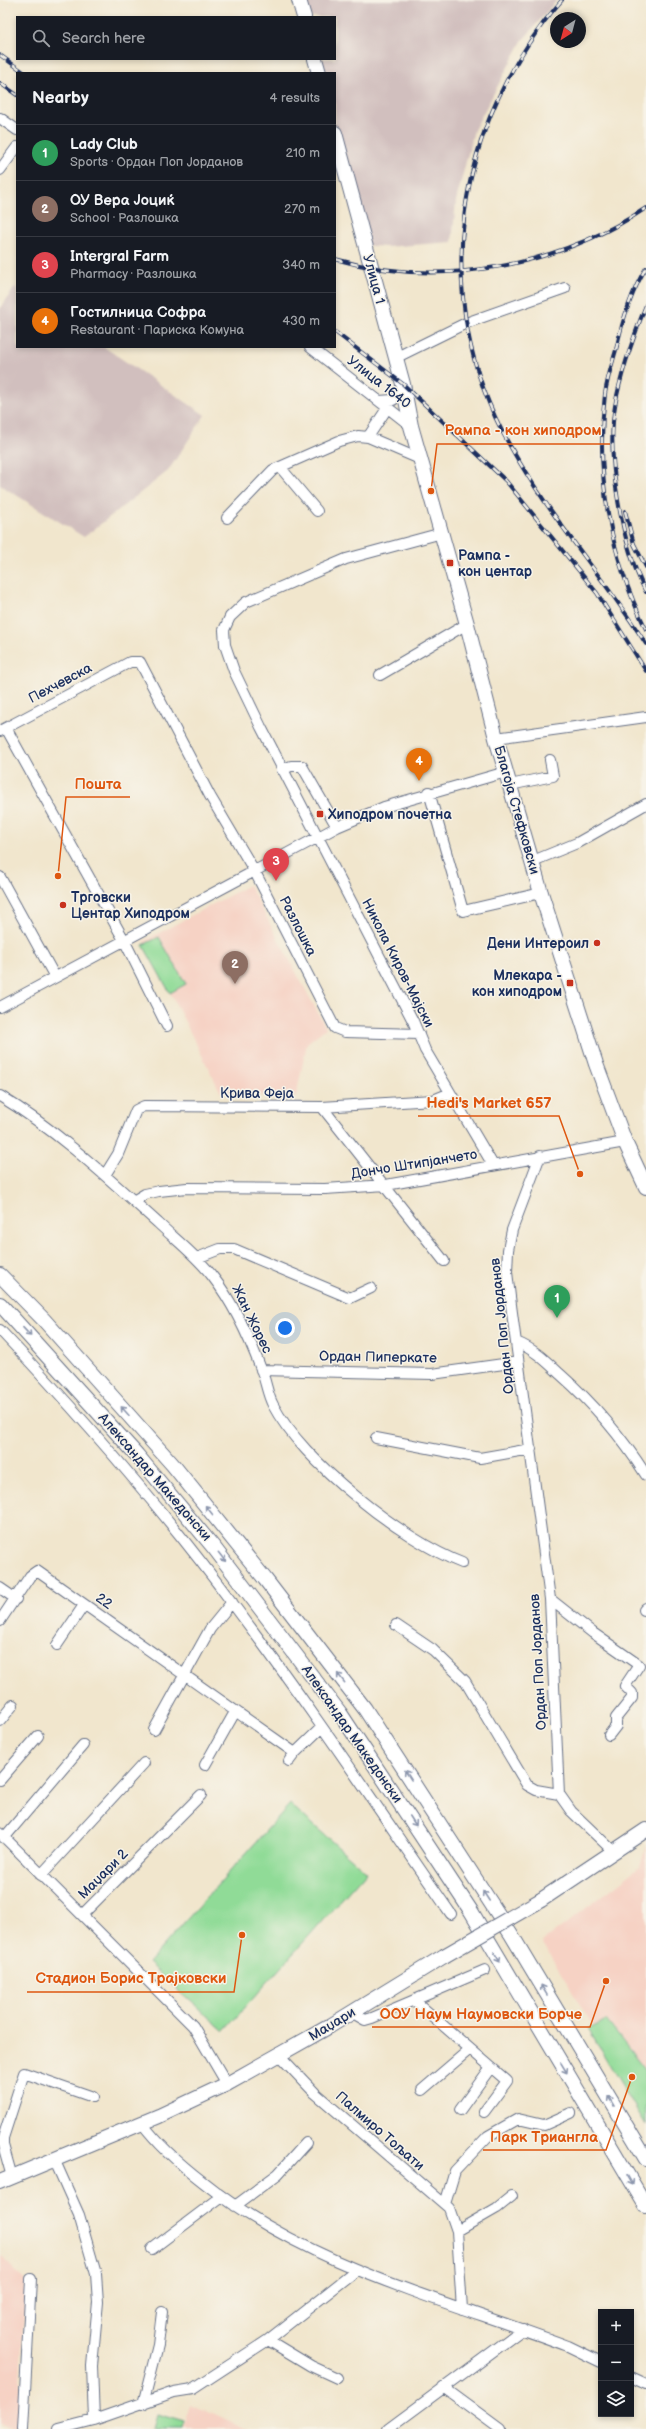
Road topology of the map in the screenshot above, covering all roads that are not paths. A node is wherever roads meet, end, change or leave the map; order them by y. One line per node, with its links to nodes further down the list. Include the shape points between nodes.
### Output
1 (299, 0): 2 (street)
2 (304, 16)
3 (315, 60): 4 (street)
4 (319, 72)
5 (0, 118): 6 (street)
6 (16, 129)
7 (336, 137): 12 (street, Улица 1)
8 (16, 148): 9 (street)
9 (0, 170)
10 (565, 288): 12 (street, via 466,323)
11 (311, 348): 14 (street, Улица 1640)
12 (395, 358): 13 (street, Улица 1)
13 (404, 391): 14 (street, via 393,400); 16 (street, Улица 1)
14 (379, 400): 15 (street, Улица 1640)
15 (388, 407): 16 (street, Улица 1640); 17 (street)
16 (411, 426): 18 (street, Благоја Стефковски)
17 (368, 437): 18 (street); 19 (street, via 358,436 339,441)
18 (422, 460): 22 (street, Благоја Стефковски)
19 (280, 467): 20 (street); 21 (street, via 266,476)
20 (317, 511)
21 (227, 518)
22 (442, 533): 23 (street, Благоја Стефковски); 30 (street, Никола Киров-Мајски, via 346,559 246,602 230,616 224,630 225,645 234,672)
23 (468, 624): 25 (street); 28 (street, Благоја Стефковски)
24 (134, 660): 27 (street, Пехчевска); 37 (street, Разлошка, via 142,665 210,796)
25 (380, 675)
26 (646, 717): 28 (street)
27 (3, 729): 40 (street)
28 (496, 738): 31 (street, Благоја Стефковски)
29 (550, 760): 31 (street, via 553,776)
30 (282, 770): 34 (street, via 291,766 302,766); 35 (street, Никола Киров-Мајски)
31 (508, 778): 32 (street); 36 (street, Благоја Стефковски)
32 (429, 792): 34 (street); 39 (street, via 463,911)
33 (646, 804): 36 (street, via 577,843)
34 (337, 827): 35 (street)
35 (317, 837): 37 (street); 44 (street, Никола Киров-Мајски)
36 (533, 861): 39 (street, Благоја Стефковски)
37 (255, 872): 40 (street); 44 (street, Разлошка, via 335,1028 345,1032)
38 (0, 877): 41 (street)
39 (541, 892): 48 (street, Благоја Стефковски, via 585,1033)
40 (124, 940): 41 (street); 43 (street)
41 (55, 977): 42 (street)
42 (0, 1007)
43 (167, 1026)
44 (419, 1034): 45 (street, Никола Киров-Мајски, via 425,1050)
45 (450, 1093): 47 (street, Крива Феја, via 433,1100); 50 (street, Никола Киров-Мајски)
46 (0, 1096): 51 (street, Жан Жорес, via 31,1116)
47 (322, 1106): 51 (street, Крива Феја, via 139,1108 118,1154); 52 (street)
48 (625, 1142): 49 (street, Дончо Штипјанчето); 53 (street, Благоја Стефковски)
49 (540, 1156): 50 (street, Дончо Штипјанчето); 61 (street, Ордан Поп Јорданов, via 512,1230 508,1250 507,1272)
50 (493, 1165): 52 (street, Дончо Штипјанчето)
51 (105, 1175): 54 (street, Жан Жорес)
52 (386, 1185): 54 (street, Дончо Штипјанчето, via 325,1189 187,1188 145,1194); 56 (street)
53 (646, 1187)
54 (135, 1200): 55 (street, Жан Жорес)
55 (197, 1258): 58 (street, via 228,1248 350,1298); 63 (street, Жан Жорес, via 230,1300)
56 (444, 1261)
57 (0, 1275): 111 (street, Александар Македонски, one-way to 57, via 511,1934 365,1709 173,1465 44,1320)
58 (371, 1288)
59 (0, 1304): 117 (street, Александар Македонски, one-way to 117, via 137,1455 216,1549 340,1713 467,1905)
60 (0, 1330): 71 (street, via 120,1463)
61 (516, 1342): 62 (street, Ордан Поп Јорданов); 66 (street, via 532,1348 583,1394 611,1425)
62 (518, 1362): 63 (street, Ордан Пиперкате, via 432,1374); 65 (street, Ордан Поп Јорданов)
63 (261, 1370): 67 (street, Жан Жорес, via 272,1403 299,1442 355,1495 391,1523 420,1543)
64 (376, 1438): 65 (street, via 480,1458)
65 (531, 1449): 70 (street, Ордан Поп Јорданов)
66 (646, 1475)
67 (462, 1562)
68 (0, 1588): 69 (street)
69 (16, 1599): 72 (street, 22, via 30,1576 37,1572); 73 (street, 22)
70 (550, 1599): 82 (street, via 639,1665 624,1686 632,1693 632,1698 616,1718 616,1726); 88 (street, Ордан Поп Јорданов)
71 (232, 1602): 76 (street, via 210,1628); 80 (street)
72 (84, 1605): 75 (street); 76 (street, 22)
73 (0, 1621)
74 (396, 1624): 88 (street, via 433,1650 465,1681 527,1785 536,1790)
75 (57, 1645)
76 (184, 1674): 78 (street, 22); 81 (street)
77 (14, 1705): 79 (street)
78 (236, 1712): 80 (street, 22, via 292,1757); 86 (street)
79 (0, 1721)
80 (322, 1727): 94 (street)
81 (154, 1730)
82 (609, 1735)
83 (38, 1736): 87 (street)
84 (83, 1745): 91 (street)
85 (144, 1763): 93 (street)
86 (205, 1765)
87 (0, 1780)
88 (559, 1794): 92 (street, via 571,1811)
89 (201, 1795): 95 (street, Маџари 2)
90 (646, 1830): 92 (street, Маџари)
91 (2, 1836): 93 (street)
92 (614, 1852): 98 (street, Маџари, bridge, via 541,1900)
93 (41, 1875): 95 (street)
94 (450, 1914)
95 (82, 1915): 102 (street, Маџари 2, via 193,2026)
96 (485, 1970): 97 (street)
97 (415, 2001): 98 (street, via 365,2020); 99 (street)
98 (351, 2012): 100 (street, Маџари)
99 (470, 2049): 101 (street); 103 (street)
100 (278, 2055): 102 (street, Маџари); 115 (street, Палмиро Тољати, via 316,2093)
101 (491, 2067): 105 (street); 106 (street, via 507,2081)
102 (227, 2084): 108 (street, Маџари)
103 (422, 2090)
104 (93, 2097): 112 (street, via 24,2073 3,2138)
105 (460, 2110)
106 (484, 2112)
107 (571, 2113): 115 (street, via 544,2125 518,2119 488,2136 456,2171)
108 (142, 2123): 110 (street, Маџари); 114 (street, via 172,2157)
109 (306, 2143): 116 (street, via 278,2174)
110 (54, 2159): 112 (street, Маџари); 132 (street, via 79,2215 96,2274 98,2302 92,2366)
111 (646, 2159)
112 (6, 2180)
113 (512, 2196): 118 (street, via 497,2208)
114 (221, 2197): 116 (street); 119 (street)
115 (445, 2204): 118 (street, Палмиро Тољати, via 452,2214)
116 (234, 2206): 120 (street, via 295,2242)
117 (646, 2206)
118 (457, 2231): 122 (street, Палмиро Тољати)
119 (152, 2249)
120 (356, 2270): 122 (street); 125 (street)
121 (31, 2279): 133 (street)
122 (462, 2309): 124 (street)
123 (162, 2312): 131 (street, via 158,2345)
124 (523, 2329): 126 (street); 130 (street)
125 (268, 2340): 127 (street, via 311,2366); 131 (street, via 193,2390 174,2392)
126 (598, 2361)
127 (337, 2378)
128 (634, 2378): 129 (street)
129 (646, 2384)
130 (443, 2387): 135 (street); 136 (street)
131 (143, 2404): 132 (street)
132 (94, 2420): 134 (street)
133 (23, 2429)
134 (59, 2429)
135 (388, 2429)
136 (500, 2429)

